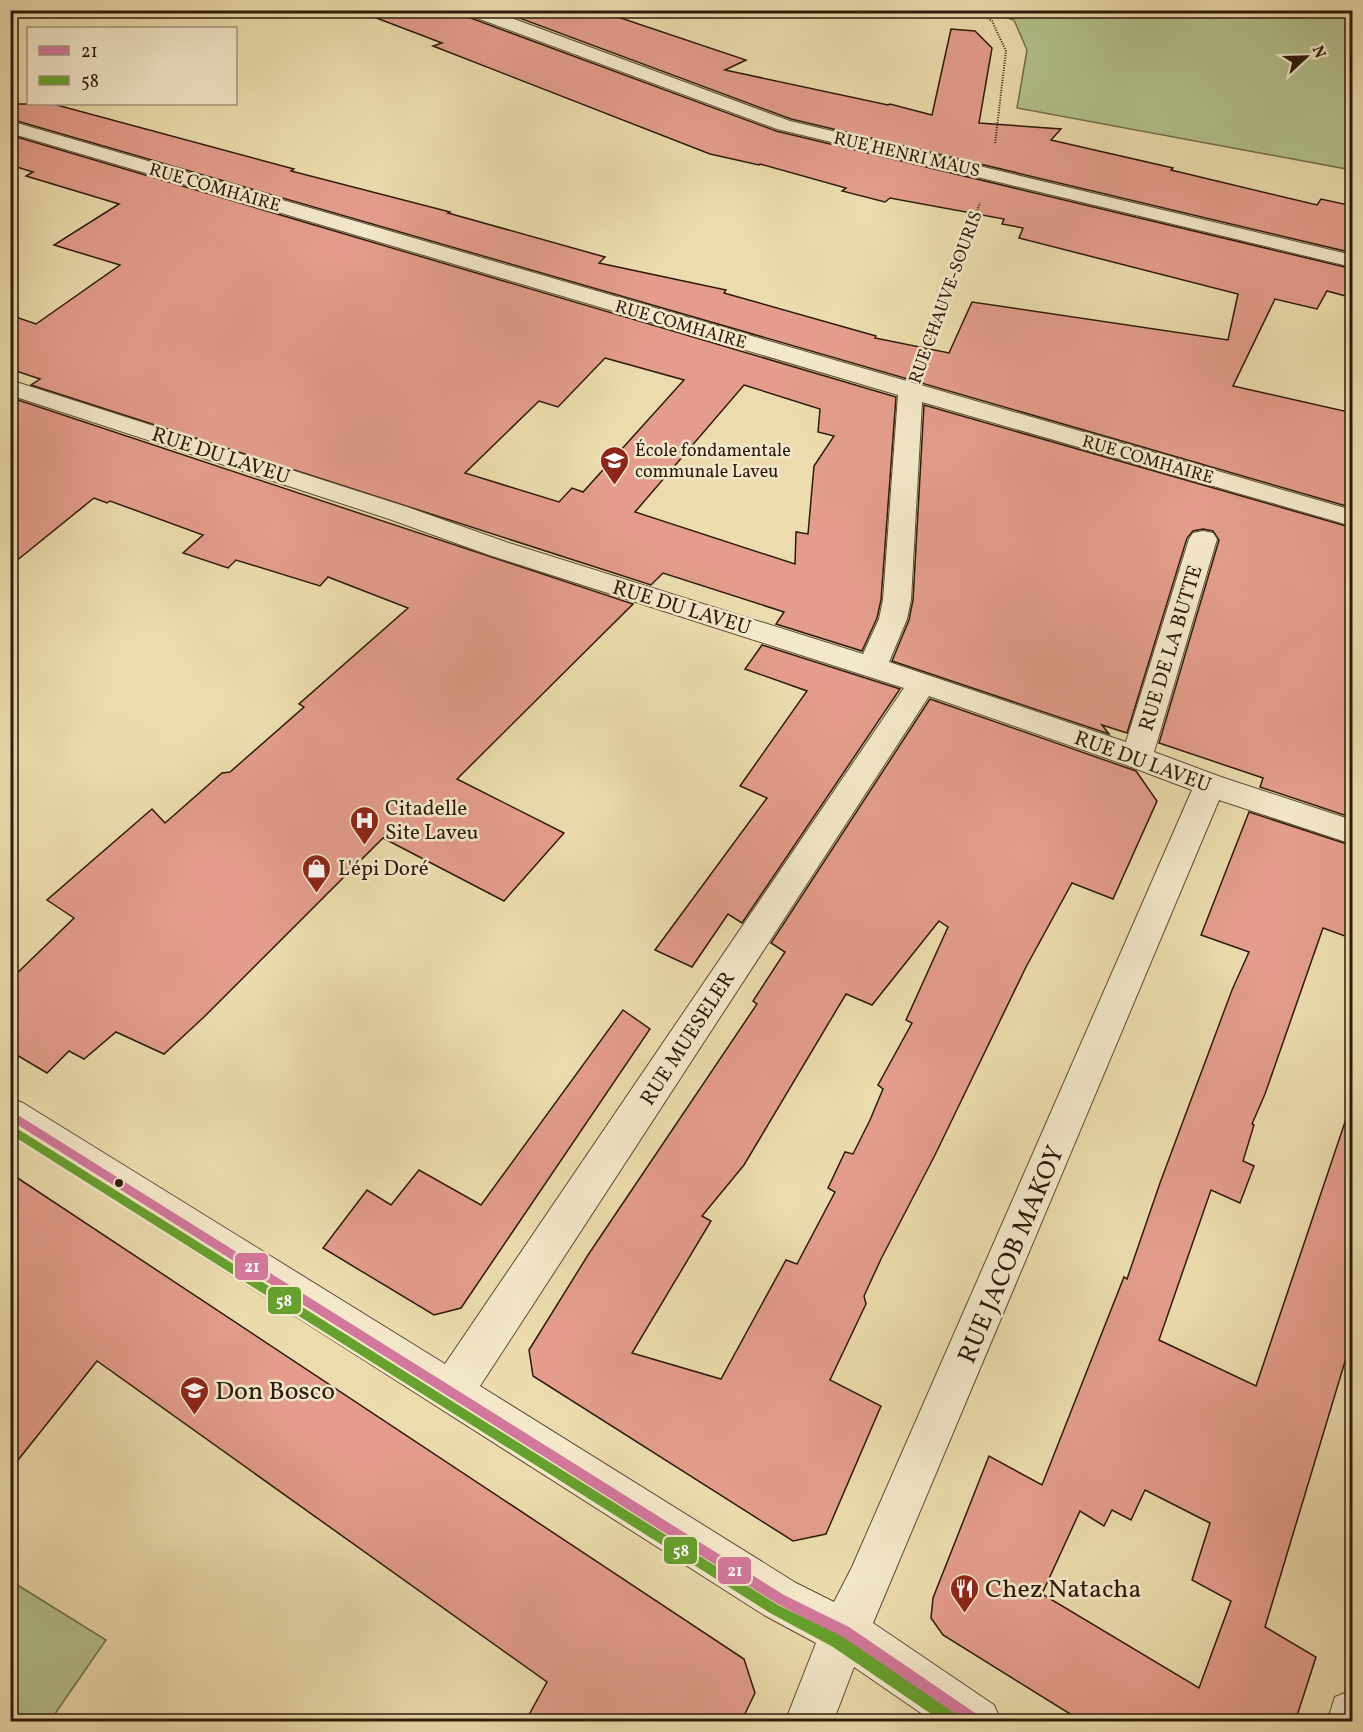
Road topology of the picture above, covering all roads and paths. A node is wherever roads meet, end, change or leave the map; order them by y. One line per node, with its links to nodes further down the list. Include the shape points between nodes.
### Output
1 (472, 10): 4 (street, RUE HENRI MAUS, via 784,124)
2 (975, 10): 4 (path, RUE CHAUVE-SOURIS, via 992,21 1006,51)
3 (10, 127): 7 (street, RUE COMHAIRE)
4 (991, 174): 5 (street, RUE HENRI MAUS); 7 (path, RUE CHAUVE-SOURIS)
5 (1353, 261)
6 (10, 387): 10 (street, RUE DU LAVEU, via 499,549)
7 (910, 391): 8 (street, RUE COMHAIRE); 10 (street, RUE CHAUVE-SOURIS, via 897,600)
8 (1353, 518)
9 (1203, 539): 12 (street, RUE DE LA BUTTE)
10 (872, 667): 11 (street, RUE DU LAVEU)
11 (922, 683): 12 (street, RUE DU LAVEU); 16 (street, RUE MUESELER)
12 (1137, 758): 13 (street, RUE DU LAVEU)
13 (1210, 785): 14 (street, RUE DU LAVEU); 17 (street, RUE JACOB MAKOY)
14 (1353, 832)
15 (10, 1114): 16 (street)
16 (452, 1392): 17 (street, via 780,1599)
17 (844, 1632): 19 (street, RUE JACOB MAKOY); 20 (street)
18 (1353, 1714): 21 (street)
19 (808, 1722)
20 (977, 1722)
21 (1351, 1722)

